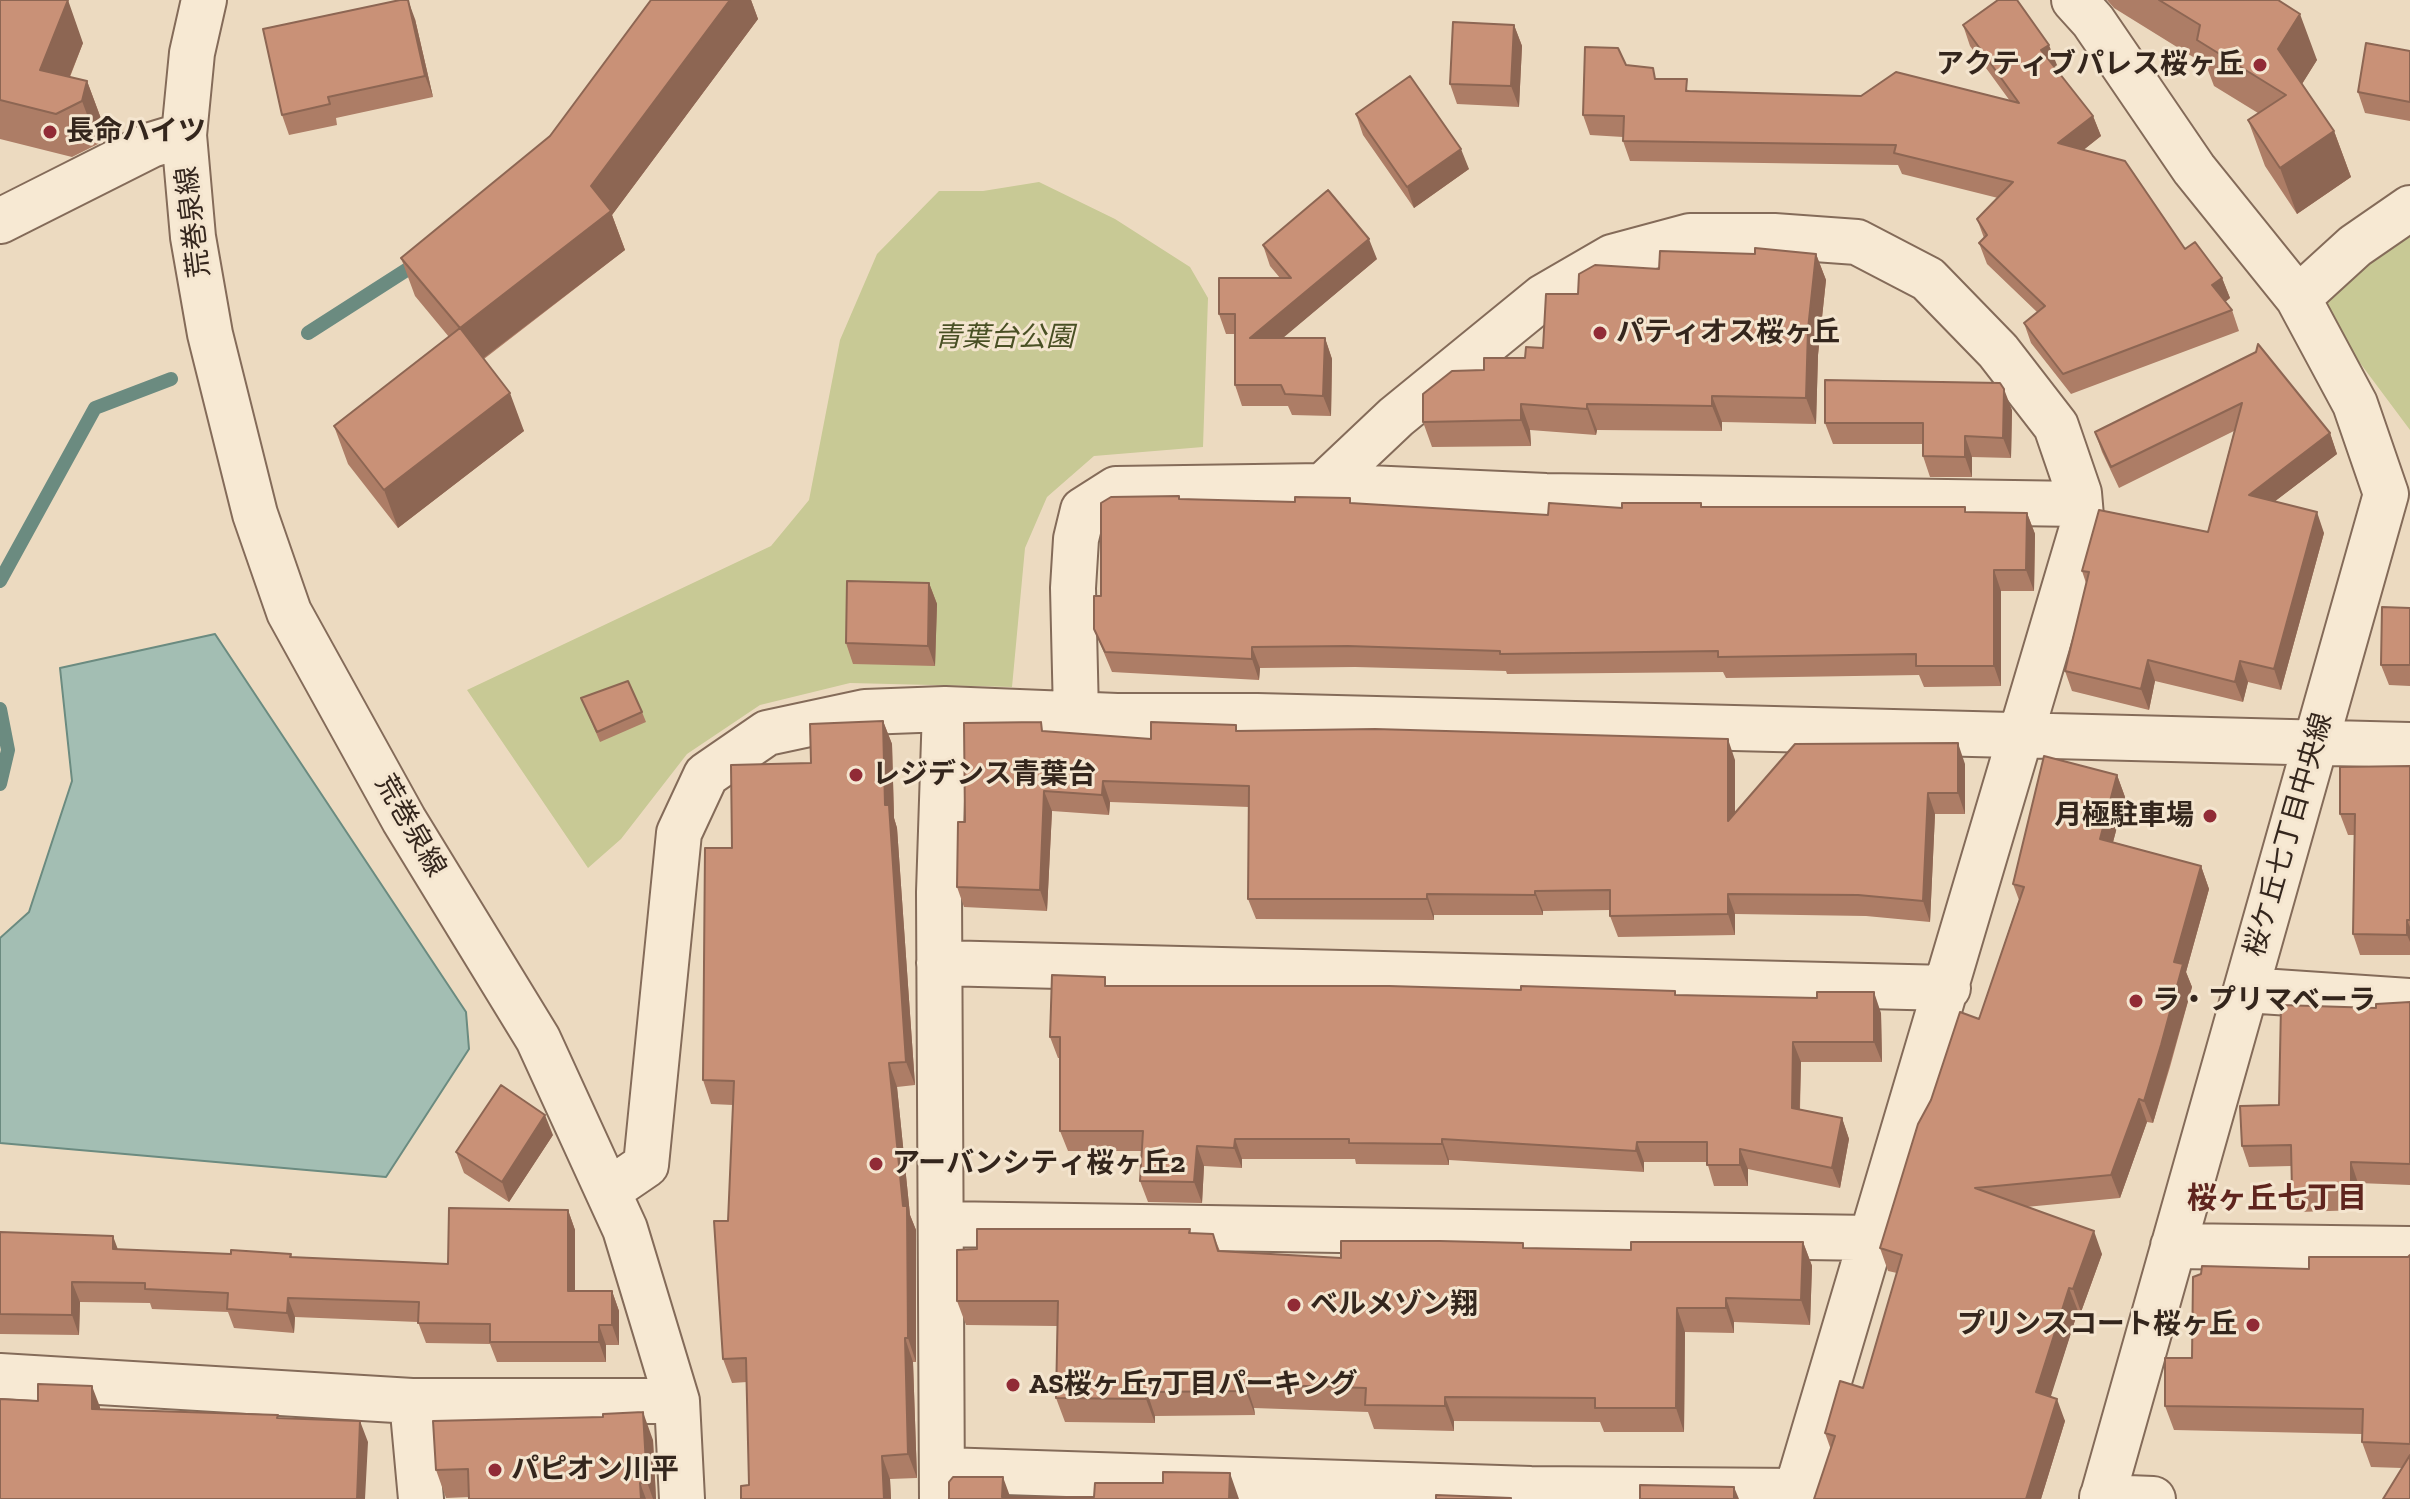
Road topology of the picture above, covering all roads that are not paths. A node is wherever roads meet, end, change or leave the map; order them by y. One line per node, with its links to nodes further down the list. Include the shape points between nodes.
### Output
1 (204, 0): 3 (street, 荒巻泉線, via 192,53)
2 (2074, 0): 6 (street, via 2194,169)
3 (184, 135): 5 (street, via 151,145); 19 (street, 荒巻泉線, via 193,237 210,334 255,514 289,612 404,820 538,1039)
4 (2410, 208): 6 (street, via 2355,246)
5 (0, 221)
6 (2298, 298): 8 (street)
7 (1323, 486): 9 (street, via 1546,496); 9 (street, via 1396,417 1532,306 1612,257 1690,236 1774,236 1857,242 1928,279 1998,351 2056,426); 11 (street, via 1116,489 1083,510 1073,588)
8 (2398, 494): 13 (street, 桜ケ丘七丁目中央線)
9 (2080, 504): 12 (street, via 2082,528)
10 (945, 709): 11 (street); 15 (street); 19 (street, via 865,712 767,733 706,775 679,833 646,1165)
11 (1076, 714): 12 (street)
12 (2020, 737): 13 (street); 16 (street)
13 (2315, 745): 14 (street); 17 (street, 桜ケ丘七丁目中央線)
14 (2410, 745)
15 (939, 963): 16 (street); 20 (street)
16 (1948, 988): 21 (street)
17 (2246, 990): 18 (street); 22 (street, 桜ケ丘七丁目中央線)
18 (2410, 1001)
19 (608, 1191): 26 (street, 荒巻泉線, via 625,1229)
20 (941, 1224): 21 (street); 27 (street)
21 (1872, 1238): 28 (street)
22 (2173, 1246): 23 (street); 29 (street, 桜ケ丘七丁目中央線)
23 (2410, 1249)
24 (0, 1376): 25 (street)
25 (412, 1401): 26 (street); 30 (street)
26 (677, 1401): 31 (street, 荒巻泉線)
27 (942, 1484): 28 (street)
28 (1795, 1495)
29 (2102, 1498): 32 (street)
30 (421, 1499)
31 (682, 1499)
32 (2153, 1499)

